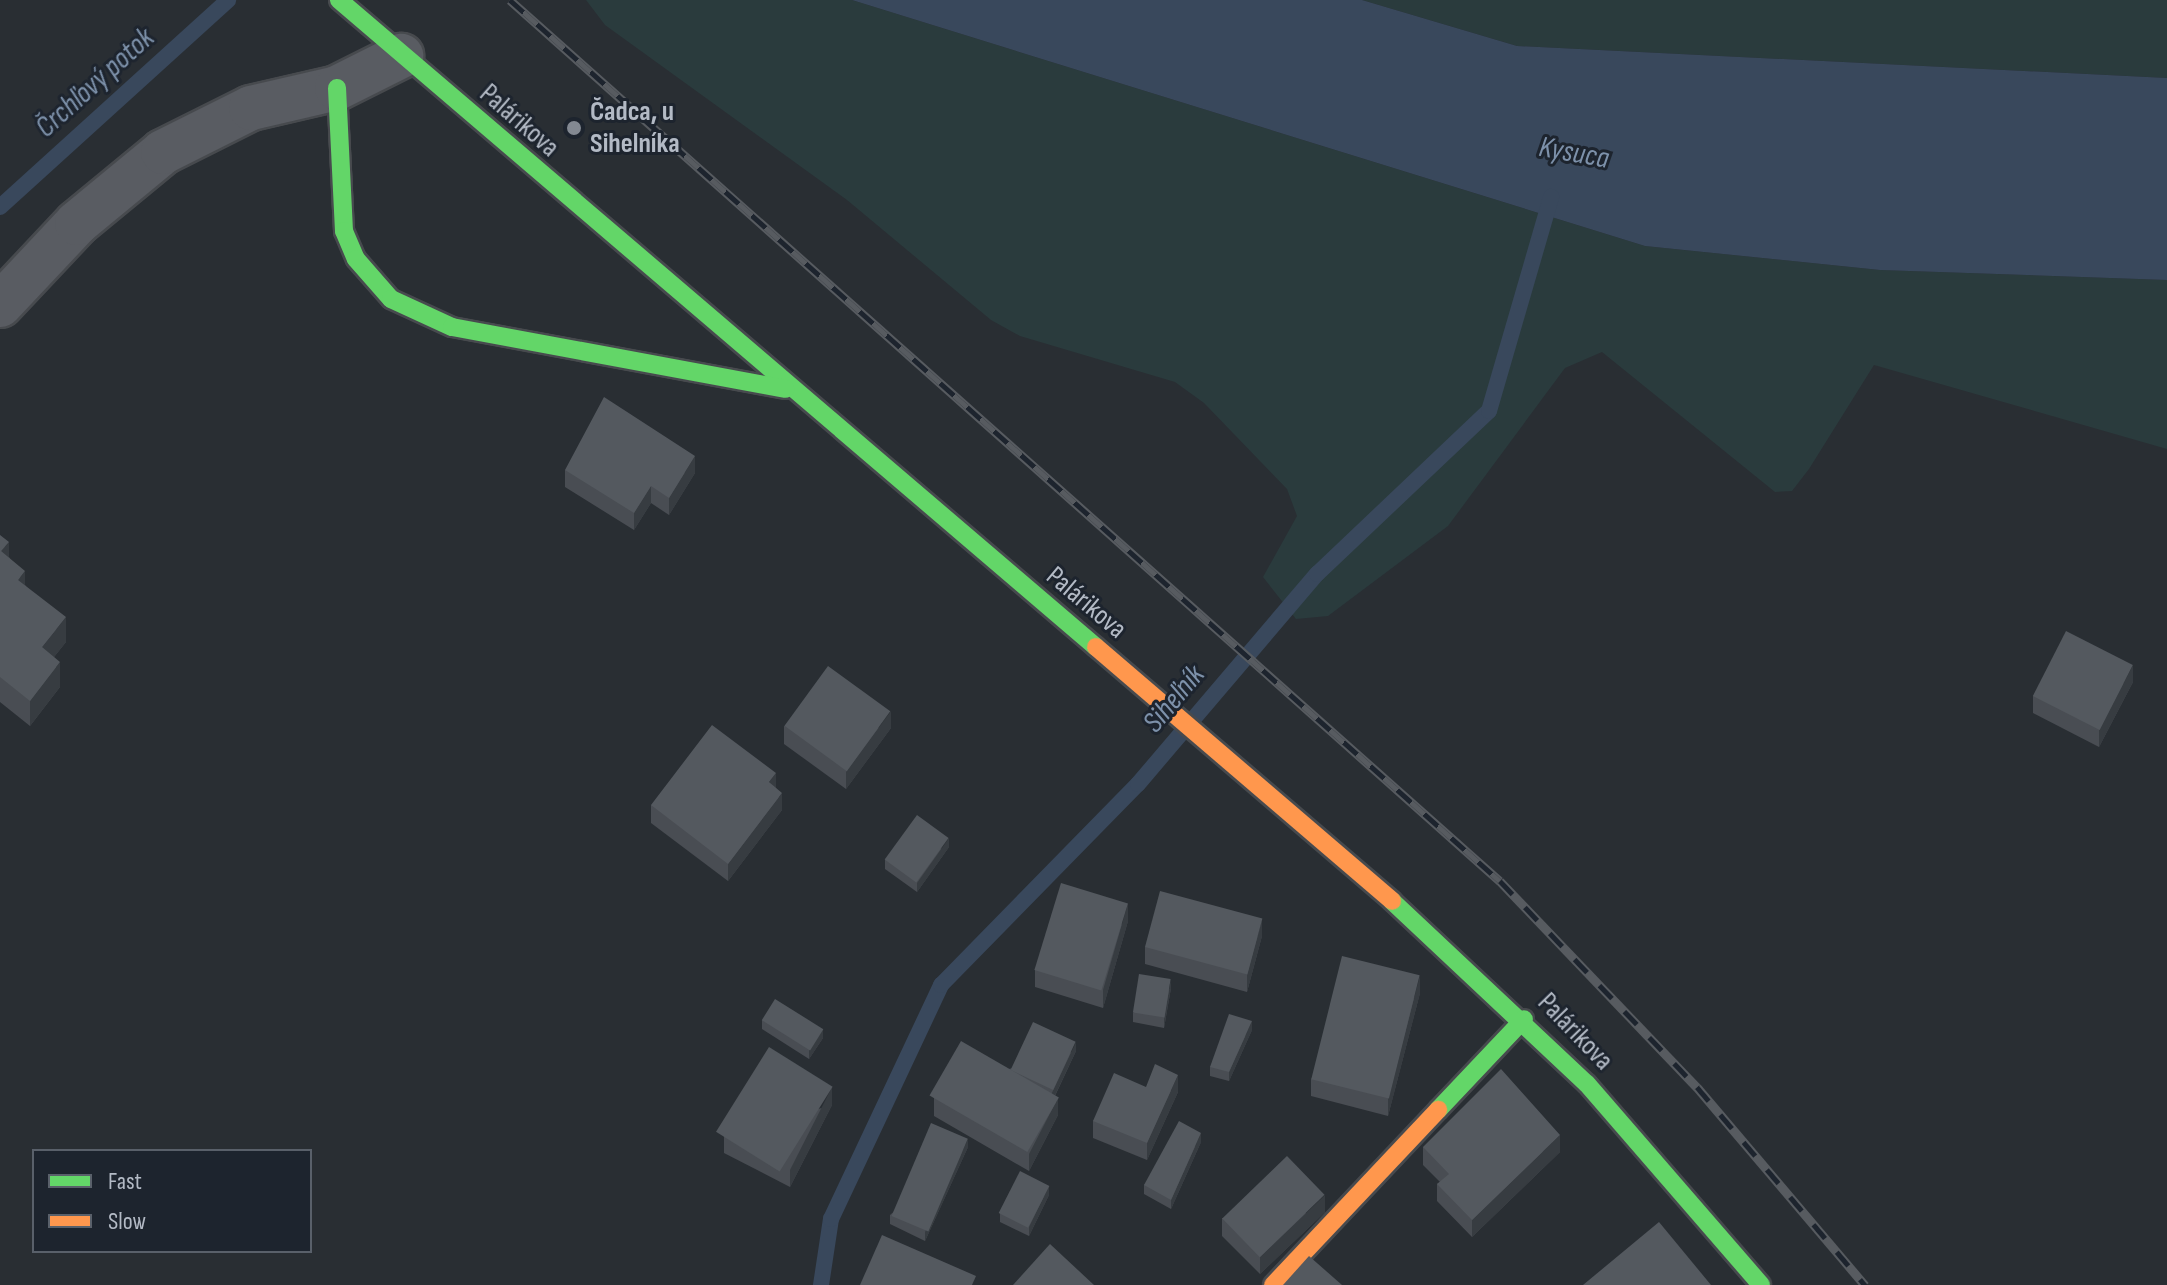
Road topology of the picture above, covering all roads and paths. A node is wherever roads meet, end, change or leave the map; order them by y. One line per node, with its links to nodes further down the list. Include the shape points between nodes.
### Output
1 (339, 0): 2 (main road, Palárikova)
2 (401, 56): 3 (street); 5 (main road, Palárikova)
3 (337, 88): 4 (street, via 251,108 163,152 77,223); 5 (main road, via 344,231 356,259 391,299 452,327)
4 (0, 305)
5 (790, 391): 6 (main road, Palárikova, via 1198,734)
6 (1524, 1019): 7 (main road); 8 (main road, Palárikova)
7 (1273, 1285)
8 (1761, 1285)

